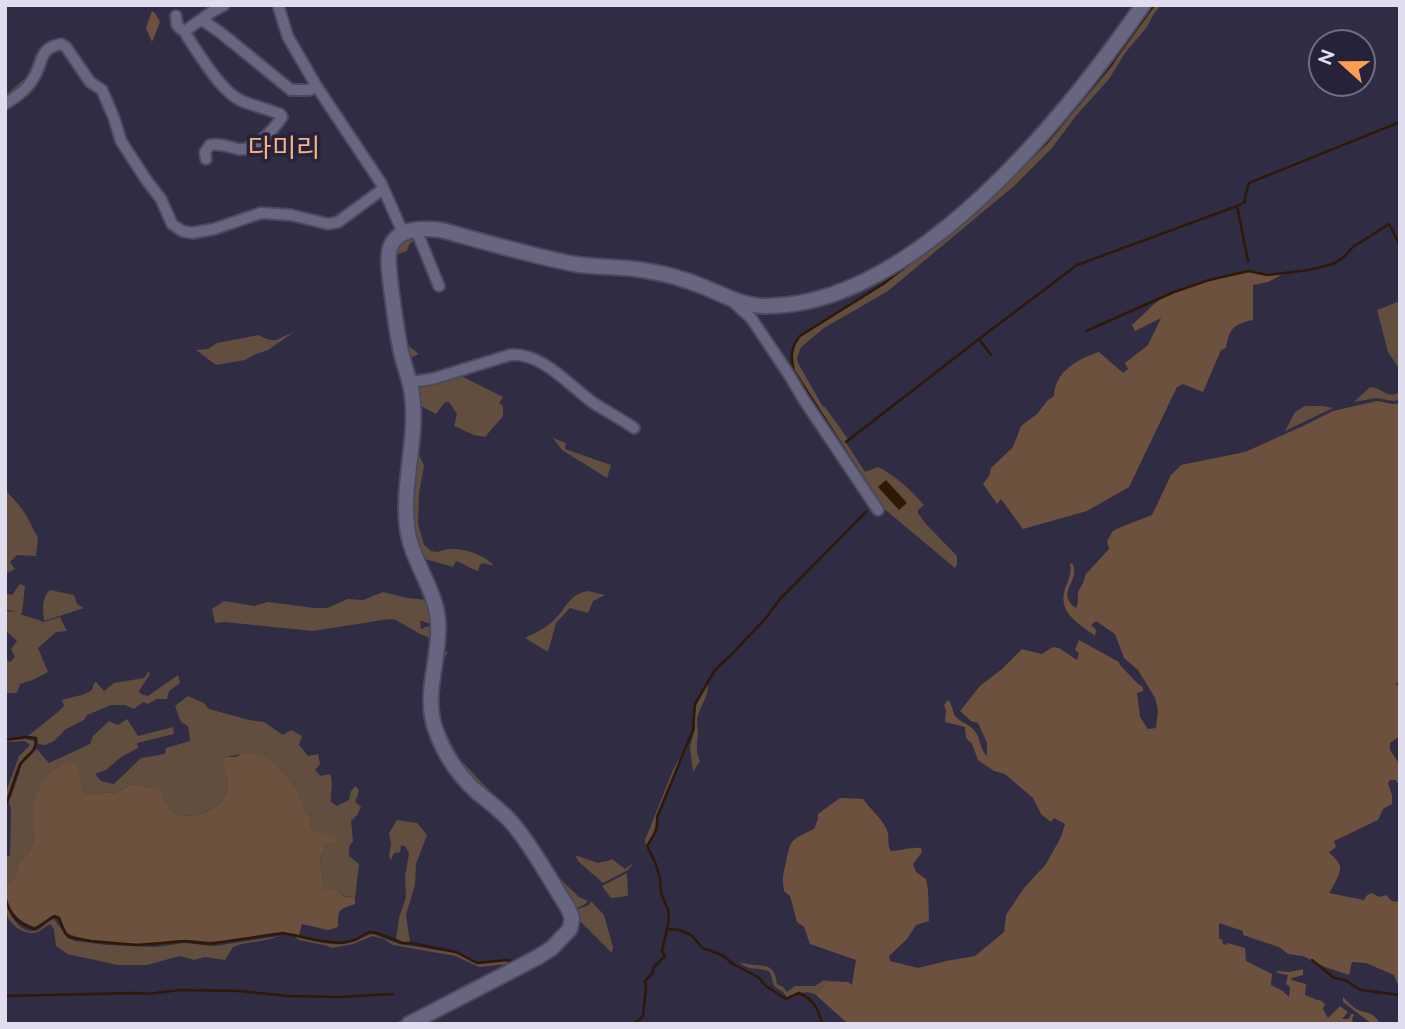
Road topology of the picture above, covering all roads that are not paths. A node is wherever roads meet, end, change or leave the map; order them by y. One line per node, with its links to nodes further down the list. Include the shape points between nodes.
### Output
1 (224, 5): 5 (street)
2 (278, 5): 7 (street, via 288,37)
3 (1143, 5): 13 (street, via 1022,158 920,247 871,278 817,298 763,306)
4 (176, 16): 6 (street, via 177,25)
5 (202, 20): 6 (street); 7 (street, via 291,89)
6 (185, 31): 9 (street, via 234,96 282,117 271,132 242,150 210,145)
7 (317, 87): 10 (street)
8 (5, 104): 10 (street, via 34,78 49,48 66,47 90,82 102,90 121,141 161,199 172,224 182,231 214,229 261,213 338,222)
9 (206, 159)
10 (383, 188): 11 (street)
11 (408, 231): 12 (street, via 419,237); 13 (street, via 441,230 573,264 648,271); 14 (street, via 391,244 388,256 399,342)
12 (439, 286)
13 (729, 298): 16 (street, via 751,318)
14 (410, 382): 15 (street, via 510,355 529,356); 17 (street, via 414,407 407,526 438,618 430,699 436,732 456,769 512,822 572,918 560,941 538,957)
15 (634, 428)
16 (878, 510)
17 (409, 1024)

